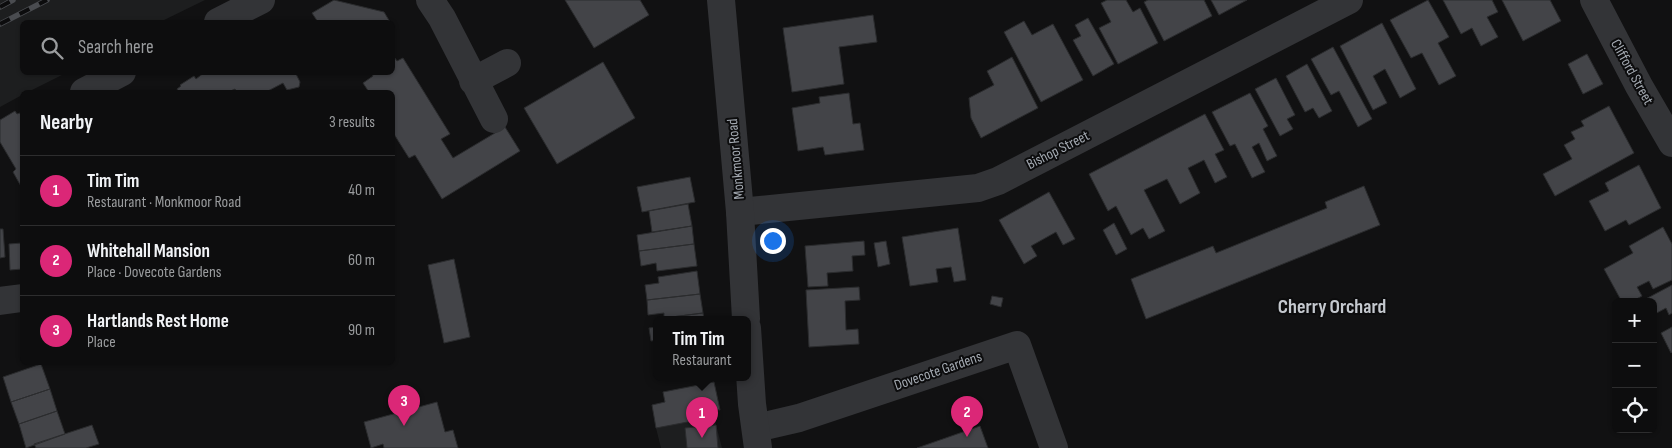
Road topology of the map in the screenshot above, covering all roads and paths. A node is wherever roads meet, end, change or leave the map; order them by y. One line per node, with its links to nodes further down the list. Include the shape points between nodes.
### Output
1 (261, 0): 6 (street)
2 (430, 0): 9 (street)
3 (721, 0): 13 (street, Monkmoor Road)
4 (1349, 0): 13 (street, Bishop Street, via 998,181 978,188)
5 (1594, 0): 12 (street, Clifford Street)
6 (222, 20)
7 (507, 63): 9 (street)
8 (116, 75): 10 (street)
9 (473, 81): 11 (street)
10 (88, 90)
11 (494, 119)
12 (1672, 143)
13 (740, 212): 16 (street, Monkmoor Road)
14 (20, 298): 15 (street)
15 (0, 301)
16 (746, 316)
17 (750, 381): 18 (street)
18 (757, 438): 19 (street, Dovecote Gardens, via 799,418 1017,345)
19 (1054, 448)

